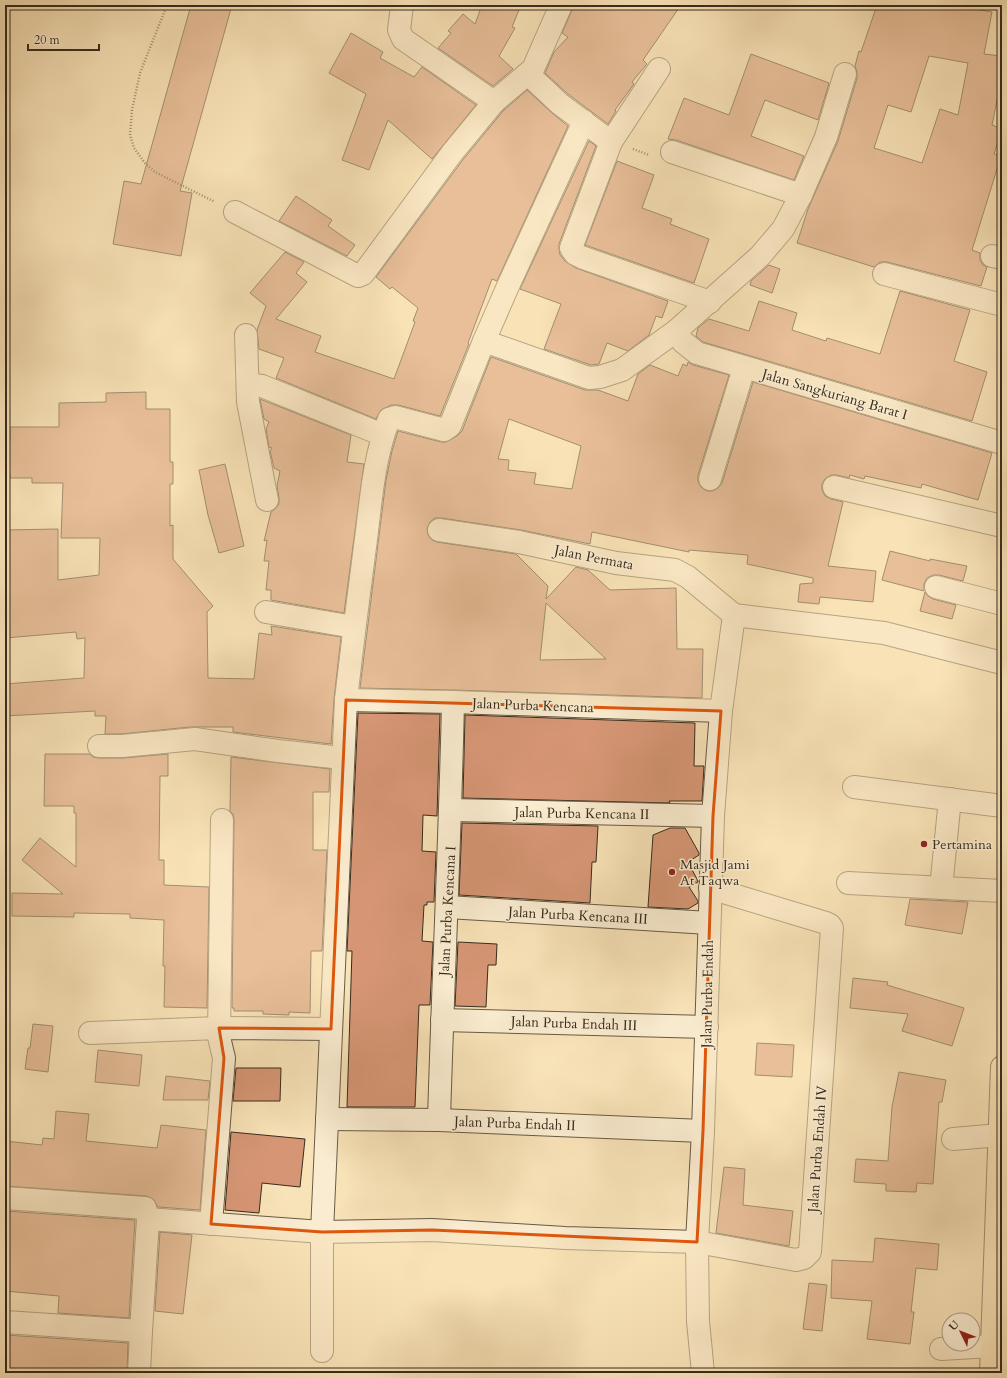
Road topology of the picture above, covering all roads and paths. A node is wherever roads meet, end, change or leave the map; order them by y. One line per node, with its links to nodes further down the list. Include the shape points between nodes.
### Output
1 (167, 5): 12 (path, via 140,73 130,127 134,148 155,172)
2 (402, 5): 7 (street, via 399,30 403,39)
3 (561, 5): 5 (street, via 537,61)
4 (659, 69): 9 (street)
5 (528, 74): 7 (street); 8 (street)
6 (845, 74): 11 (street, via 826,137)
7 (494, 102): 12 (street, via 452,153 363,274 358,276)
8 (584, 122): 9 (street); 18 (street)
9 (611, 142): 10 (path, via 653,156); 14 (street, via 570,248 581,257)
10 (672, 152): 11 (street)
11 (801, 195): 14 (street, via 783,229 760,256)
12 (235, 212)
13 (884, 274): 15 (street)
14 (710, 302): 16 (street)
15 (1002, 305)
16 (676, 331): 18 (street, via 622,370 589,378); 19 (street, Jalan Sangkuriang Barat I, via 683,342 697,353)
17 (246, 335): 20 (street)
18 (484, 341): 21 (street, via 450,426 444,430 392,417)
19 (744, 368): 22 (street, Jalan Sangkuriang Barat I); 23 (street)
20 (248, 384): 21 (street, via 262,386); 25 (street, via 248,402)
21 (383, 435): 32 (street, via 373,484)
22 (1002, 443)
23 (710, 479)
24 (834, 487): 26 (street)
25 (267, 500)
26 (1002, 526)
27 (439, 530): 31 (street, Jalan Permata, via 519,542 616,563 675,570 688,577)
28 (936, 587): 29 (street)
29 (1002, 604)
30 (266, 612): 32 (street)
31 (734, 615): 33 (street, via 884,633); 36 (street, Jalan Purba Endah)
32 (354, 627): 34 (street)
33 (1002, 663)
34 (346, 700): 35 (street, Jalan Purba Kencana); 38 (street)
35 (453, 702): 36 (street, Jalan Purba Kencana); 42 (street, Jalan Purba Kencana I)
36 (720, 711): 43 (street, Jalan Purba Endah)
37 (99, 746): 38 (street, via 195,739)
38 (342, 758): 54 (street)
39 (854, 787): 40 (street)
40 (950, 799): 41 (street); 47 (street)
41 (1002, 806)
42 (451, 810): 43 (street, Jalan Purba Kencana II); 49 (street, Jalan Purba Kencana I)
43 (713, 816): 46 (street, Jalan Purba Endah)
44 (222, 820): 53 (street)
45 (848, 883): 47 (street)
46 (710, 888): 50 (street, Jalan Purba Endah); 66 (street, Jalan Purba Endah IV, via 826,923 832,928 810,1252 804,1258 796,1260)
47 (941, 888): 48 (street)
48 (1002, 891)
49 (447, 907): 50 (street, Jalan Purba Kencana III); 51 (street, Jalan Purba Kencana I)
50 (709, 923): 52 (street, Jalan Purba Endah)
51 (442, 1020): 52 (street, Jalan Purba Endah III); 58 (street, Jalan Purba Kencana I)
52 (707, 1027): 59 (street, Jalan Purba Endah)
53 (219, 1028): 54 (street); 55 (street); 64 (street, via 224,1058)
54 (331, 1029): 57 (street)
55 (90, 1033)
56 (1002, 1067): 60 (main road)
57 (327, 1119): 58 (street, Jalan Purba Endah II); 65 (street)
58 (439, 1120): 59 (street, Jalan Purba Endah II)
59 (704, 1131): 66 (street, Jalan Purba Endah)
60 (1000, 1137): 61 (street); 67 (main road)
61 (953, 1140)
62 (5, 1198): 63 (street, via 145,1208)
63 (148, 1219): 64 (street); 69 (street)
64 (211, 1224): 65 (street)
65 (322, 1232): 66 (street, via 432,1230); 72 (street)
66 (697, 1242): 74 (street, Jalan Purba Endah, via 698,1321)
67 (998, 1320): 70 (main road)
68 (5, 1322): 69 (street)
69 (141, 1331): 73 (street)
70 (992, 1346): 71 (street); 75 (main road)
71 (981, 1347)
72 (322, 1351)
73 (139, 1373)
74 (703, 1373)
75 (991, 1373)

